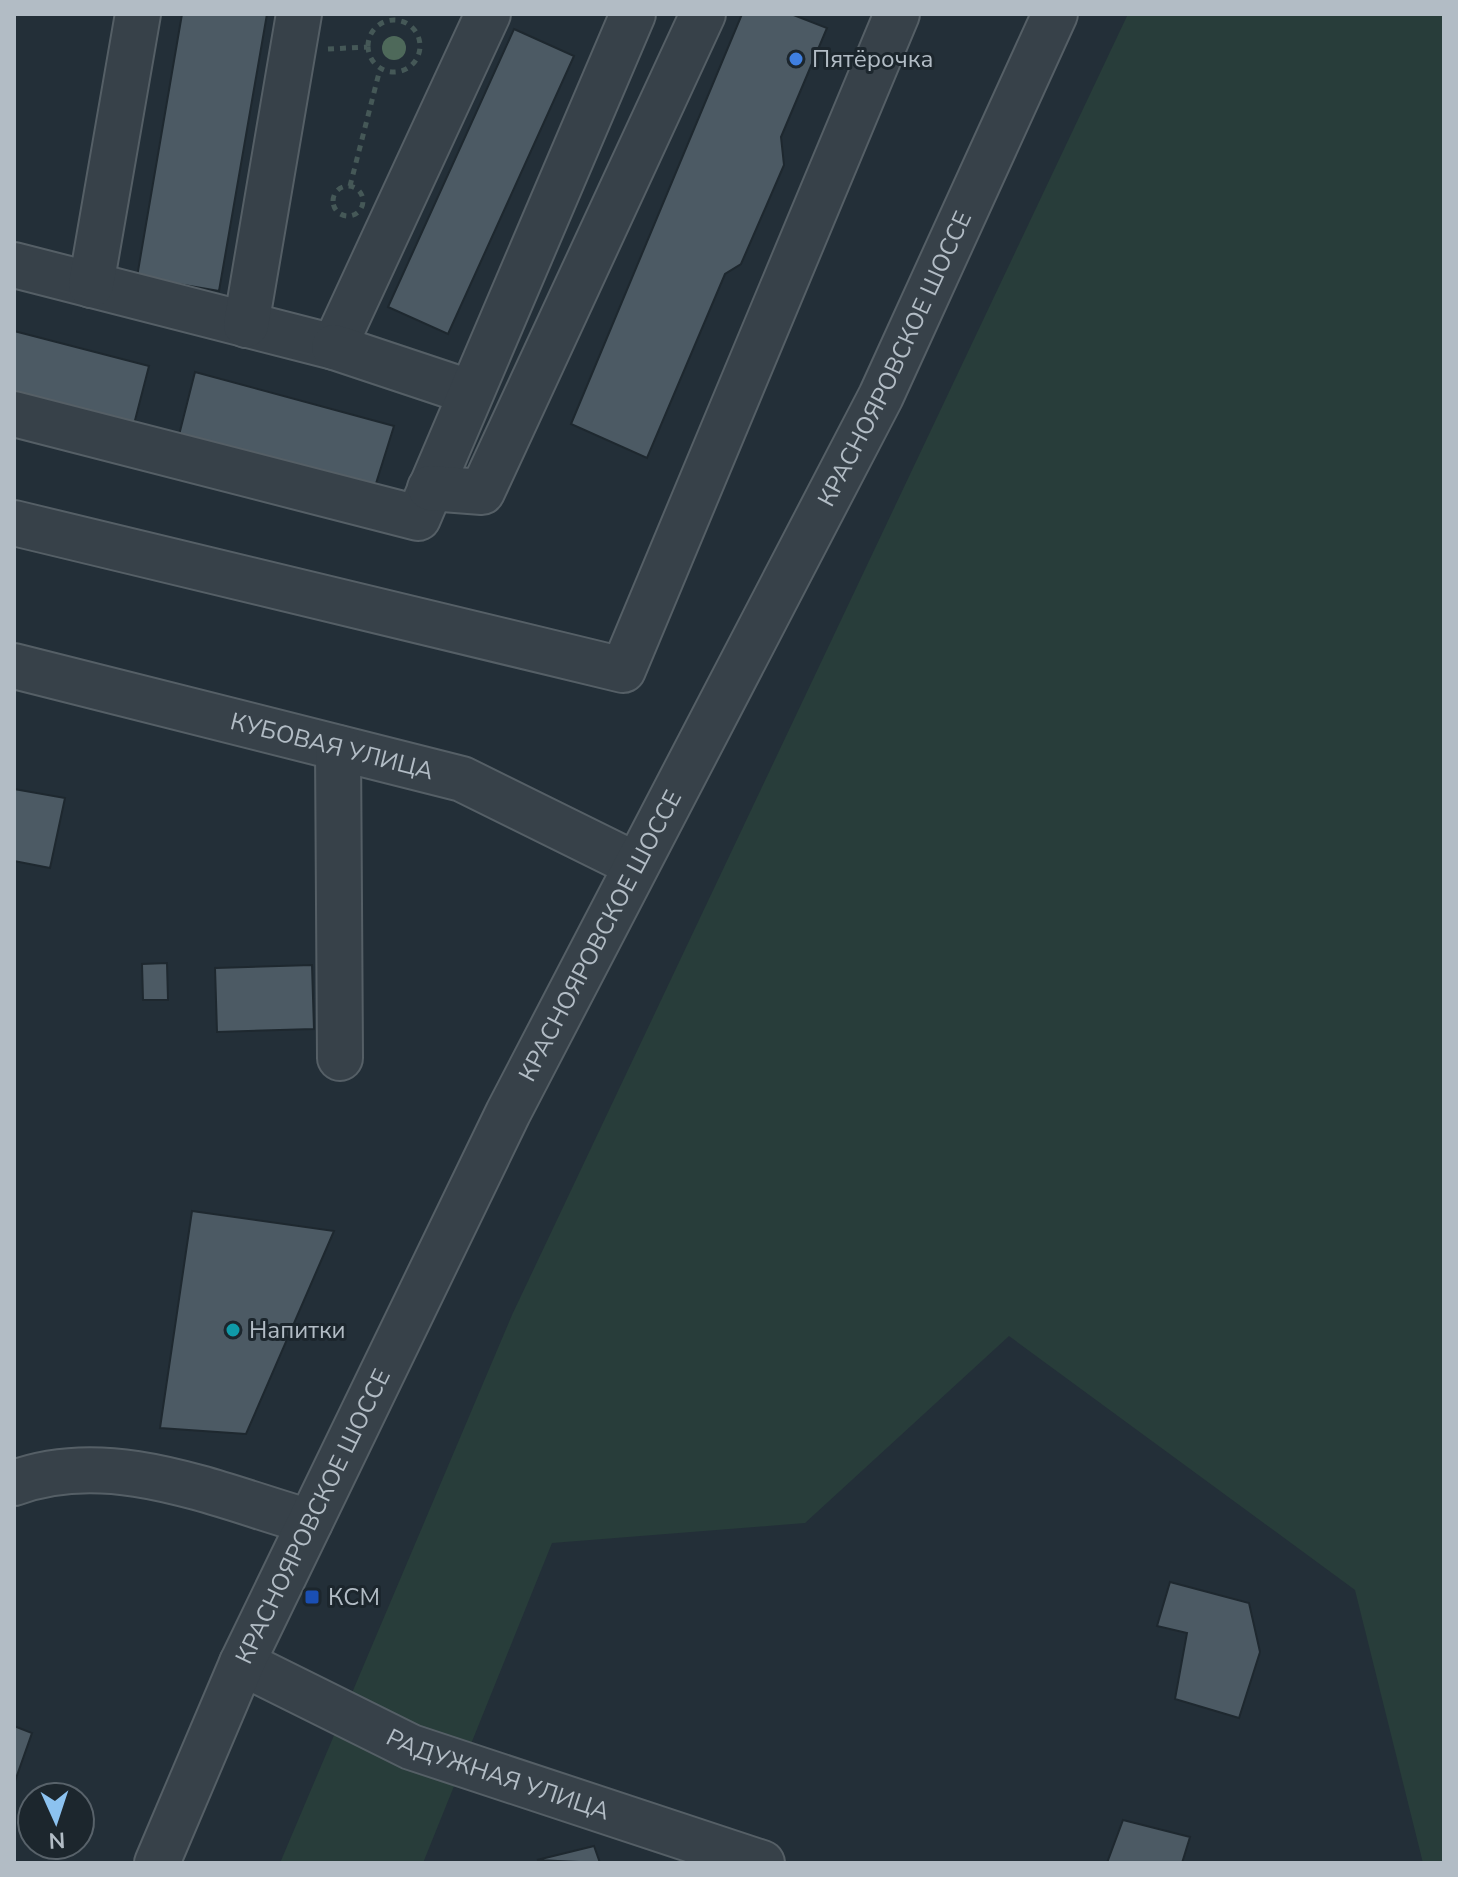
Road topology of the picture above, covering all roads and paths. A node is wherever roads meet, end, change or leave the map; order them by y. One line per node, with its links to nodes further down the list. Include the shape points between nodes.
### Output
1 (138, 14): 13 (street)
2 (299, 14): 14 (street)
3 (389, 14): 9 (path)
4 (488, 14): 15 (street)
5 (633, 14): 16 (street)
6 (703, 14): 18 (street, via 482,492)
7 (897, 14): 19 (street, via 623,670)
8 (1055, 14): 22 (street, КРАСНОЯРОВСКОЕ ШОССЕ, via 881,396)
9 (395, 19): 10 (path, via 378,24 368,38 369,55); 10 (path, via 416,32 420,49 405,69)
10 (380, 69): 11 (path)
11 (350, 186): 11 (path, via 334,196 334,206 346,215 356,213 363,202 361,193)
12 (14, 265): 13 (street)
13 (91, 285): 14 (street)
14 (246, 325): 15 (street)
15 (334, 347): 16 (street)
16 (469, 392): 18 (street)
17 (14, 414): 18 (street, via 418,518)
18 (430, 488)
19 (14, 523)
20 (14, 666): 21 (street, КУБОВАЯ УЛИЦА)
21 (338, 748): 22 (street, КУБОВАЯ УЛИЦА, via 462,779); 23 (street)
22 (636, 865): 25 (street, КРАСНОЯРОВСКОЕ ШОССЕ, via 508,1113)
23 (340, 1058)
24 (14, 1483): 25 (street, via 35,1475 133,1470)
25 (310, 1522): 26 (street, КРАСНОЯРОВСКОЕ ШОССЕ)
26 (242, 1663): 27 (street, КРАСНОЯРОВСКОЕ ШОССЕ); 28 (street, РАДУЖНАЯ УЛИЦА, via 411,1747)
27 (157, 1863)
28 (762, 1863)

